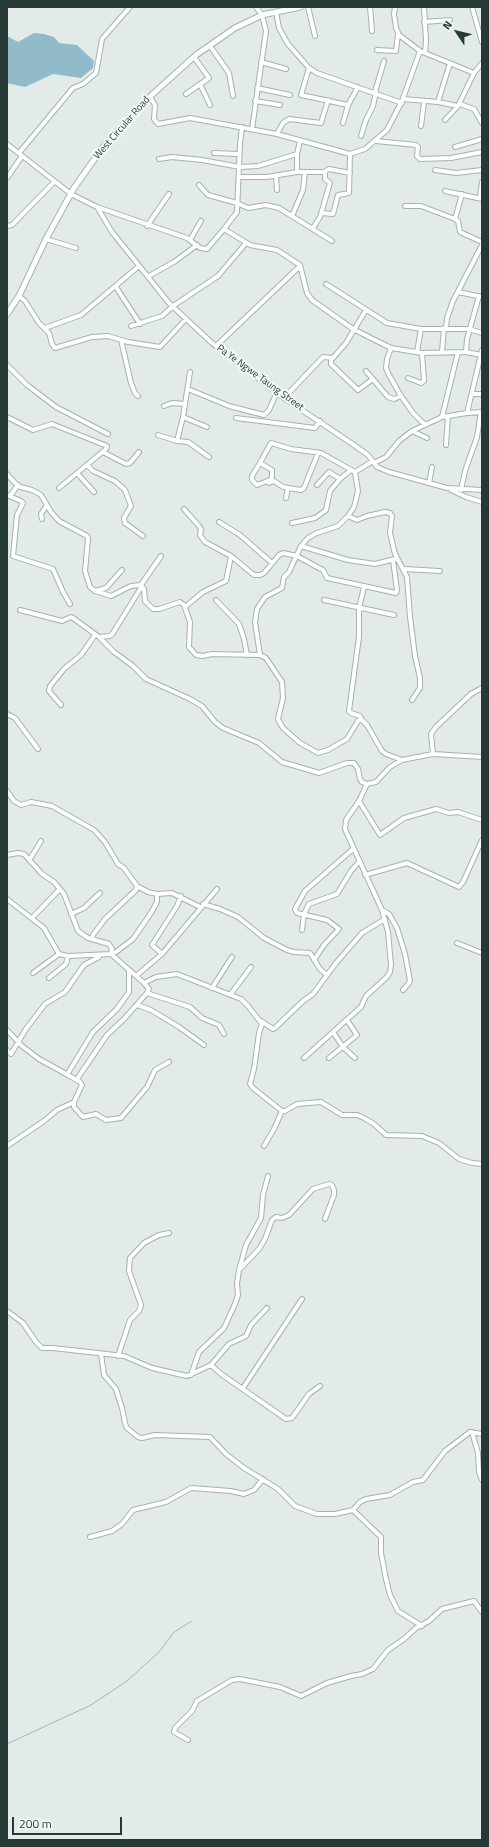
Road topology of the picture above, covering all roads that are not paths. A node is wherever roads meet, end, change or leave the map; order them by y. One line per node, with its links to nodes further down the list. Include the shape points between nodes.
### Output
1 (130, 7): 64 (street, via 102,38 96,73 83,84 73,88)
2 (256, 7): 10 (street)
3 (300, 7): 9 (street, West Circular Road)
4 (308, 7): 15 (street)
5 (370, 7): 13 (street)
6 (396, 7): 14 (street, via 394,14)
7 (424, 7): 12 (street)
8 (472, 7): 16 (street)
9 (276, 12): 10 (street, West Circular Road); 26 (street, via 279,28 288,44)
10 (262, 15): 17 (street, West Circular Road, via 235,28); 23 (street, via 266,32)
11 (450, 20): 12 (street)
12 (424, 22): 20 (street)
13 (372, 30)
14 (398, 34): 18 (street, via 396,50); 19 (street)
15 (315, 36)
16 (482, 42)
17 (210, 46): 21 (street, West Circular Road); 35 (street, via 229,73)
18 (377, 50)
19 (420, 51): 20 (street); 39 (street)
20 (425, 53): 24 (street)
21 (194, 57): 29 (street, via 209,78); 36 (street, West Circular Road)
22 (384, 61): 32 (street)
23 (261, 62): 27 (street); 31 (street)
24 (450, 63): 28 (street); 41 (street)
25 (482, 63): 28 (street)
26 (308, 68): 30 (street); 37 (street, via 301,95)
27 (286, 69)
28 (474, 73): 45 (street)
29 (200, 84): 33 (street); 42 (street)
30 (358, 87): 32 (street); 44 (street)
31 (257, 88): 34 (street); 38 (street)
32 (375, 92): 39 (street); 53 (street, via 373,106)
33 (186, 94)
34 (290, 95)
35 (233, 96)
36 (150, 97): 50 (street, via 155,105 154,119 158,124 190,118); 81 (street, West Circular Road, via 103,147)
37 (328, 100): 44 (street); 52 (street, via 319,124 289,118)
38 (255, 101): 43 (street); 51 (street)
39 (402, 101): 40 (street); 55 (street, via 387,130)
40 (424, 102): 41 (street); 49 (street)
41 (438, 102): 45 (street)
42 (210, 105)
43 (280, 105)
44 (348, 105): 47 (street)
45 (459, 105): 46 (street); 48 (street, via 474,109)
46 (445, 120)
47 (343, 123)
48 (482, 123)
49 (421, 126)
50 (242, 127): 51 (street); 61 (street)
51 (252, 129): 52 (street)
52 (277, 134): 56 (street)
53 (361, 136)
54 (482, 139): 58 (street)
55 (376, 140): 59 (street, via 416,145 417,156 420,159 451,158); 63 (street, via 365,149)
56 (300, 141): 62 (street); 63 (street)
57 (7, 144): 64 (street)
58 (455, 147)
59 (482, 152)
60 (214, 153): 61 (street)
61 (239, 154): 66 (street)
62 (297, 154): 66 (street, via 258,166); 69 (street)
63 (350, 154): 72 (street)
64 (20, 155): 75 (street); 76 (street)
65 (159, 159): 66 (street, via 172,157)
66 (240, 167): 74 (street)
67 (435, 170): 68 (street, via 456,173)
68 (482, 170)
69 (297, 172): 70 (street); 73 (street)
70 (305, 172): 71 (street); 89 (street, via 303,190)
71 (325, 172): 72 (street, via 331,169); 88 (street, via 325,179 330,183)
72 (350, 173): 88 (street, via 349,194 338,196 333,214)
73 (276, 176): 74 (street); 79 (street)
74 (240, 177): 85 (street)
75 (7, 178)
76 (54, 182): 81 (street); 92 (street)
77 (482, 182): 84 (street)
78 (199, 185): 85 (street, via 208,195)
79 (277, 190)
80 (445, 191): 83 (street)
81 (71, 194): 87 (street); 96 (street, West Circular Road)
82 (169, 194): 93 (street)
83 (462, 194): 84 (street); 90 (street)
84 (481, 198)
85 (237, 203): 89 (street, via 251,208 270,206); 95 (street, via 235,215)
86 (406, 206): 90 (street, via 421,206)
87 (97, 207): 93 (street); 104 (street, Pa Ye Ngwe Taung Street, via 112,232)
88 (321, 213): 94 (street)
89 (292, 216): 94 (street)
90 (455, 219): 99 (street, via 460,232)
91 (201, 221): 97 (street)
92 (7, 226)
93 (147, 226): 97 (street)
94 (313, 228): 98 (street)
95 (224, 229): 100 (street); 101 (street, via 207,249)
96 (46, 239): 103 (street); 110 (street, West Circular Road)
97 (190, 240): 101 (street)
98 (332, 241)
99 (482, 242)
100 (246, 243): 105 (street, via 277,250); 112 (street, via 218,276)
101 (197, 245): 106 (street)
102 (482, 246): 109 (street)
103 (76, 248)
104 (139, 266): 106 (street, Pa Ye Ngwe Taung Street); 108 (street)
105 (300, 266): 120 (street, via 307,293 312,300); 125 (street)
106 (149, 276): 112 (street, Pa Ye Ngwe Taung Street)
107 (326, 284): 113 (street)
108 (116, 287): 116 (street); 118 (street, via 81,315)
109 (458, 292): 111 (street); 119 (street, via 450,308)
110 (19, 296): 114 (street, West Circular Road); 118 (street, via 26,301)
111 (481, 297): 122 (street)
112 (173, 306): 115 (street, Pa Ye Ngwe Taung Street); 116 (street, via 162,316)
113 (366, 310): 120 (street); 121 (street, via 387,323)
114 (7, 314)
115 (186, 319): 124 (street, via 160,347); 125 (street, Pa Ye Ngwe Taung Street)
116 (140, 324): 117 (street)
117 (131, 326)
118 (45, 328): 124 (street, via 55,348 92,337 108,336)
119 (445, 328): 121 (street); 122 (street); 128 (street)
120 (353, 329): 126 (street); 133 (street, via 334,358)
121 (421, 329): 127 (street)
122 (470, 329): 123 (street); 130 (street)
123 (482, 333)
124 (122, 340): 145 (street, via 131,383)
125 (216, 346): 142 (street, Pa Ye Ngwe Taung Street)
126 (390, 348): 127 (street); 146 (street, via 386,368)
127 (416, 352): 131 (street)
128 (442, 352): 129 (street); 131 (street)
129 (458, 352): 130 (street); 155 (street)
130 (466, 352): 132 (street)
131 (422, 353): 139 (street, via 424,381 421,383)
132 (481, 353): 137 (street)
133 (331, 358): 140 (street, via 331,364 358,390); 147 (street, via 323,357)
134 (7, 365): 161 (street, via 27,385 56,406)
135 (366, 371): 140 (street)
136 (190, 372): 141 (street)
137 (477, 375): 138 (street); 143 (street)
138 (482, 376)
139 (408, 378)
140 (373, 379): 146 (street, via 391,399)
141 (188, 389): 142 (street, via 229,406 264,415); 148 (street)
142 (277, 392): 147 (street, Pa Ye Ngwe Taung Street)
143 (472, 394): 144 (street); 151 (street)
144 (482, 394)
145 (138, 396)
146 (401, 396): 158 (street)
147 (284, 398): 157 (street, Pa Ye Ngwe Taung Street)
148 (185, 404): 149 (street, via 172,403); 154 (street)
149 (164, 406)
150 (482, 412): 151 (street); 163 (street)
151 (467, 413): 152 (street)
152 (448, 416): 155 (street); 166 (street)
153 (7, 417): 167 (street, via 33,430 48,424 64,428 106,444)
154 (183, 417): 159 (street); 165 (street)
155 (442, 417): 158 (street)
156 (236, 418): 157 (street, via 315,428)
157 (320, 421): 171 (street, Pa Ye Ngwe Taung Street)
158 (425, 425): 160 (street)
159 (207, 427)
160 (412, 431): 164 (street); 171 (street, via 399,441 386,457)
161 (108, 434)
162 (158, 435): 165 (street)
163 (480, 437): 187 (street, via 464,471)
164 (427, 438)
165 (177, 441): 170 (street, via 188,442)
166 (446, 445)
167 (103, 452): 168 (street, via 126,464); 173 (street)
168 (140, 452)
169 (318, 453): 172 (street, via 271,443); 175 (street); 185 (street, via 304,488)
170 (209, 457)
171 (373, 462): 175 (street); 179 (street, Pa Ye Ngwe Taung Street, via 377,467 389,472)
172 (260, 463): 172 (street, via 252,476 257,485 270,480 273,475 269,467)
173 (87, 465): 176 (street); 199 (street, via 93,471 115,481 125,490 131,506 124,518 125,523)
174 (432, 468): 179 (street)
175 (353, 471): 178 (street); 195 (street, via 358,491 354,507)
176 (77, 473): 184 (street); 189 (street)
177 (7, 474): 181 (street)
178 (340, 479): 182 (street, via 329,472); 198 (street, via 330,491 326,510 315,518)
179 (429, 483): 186 (street, Pa Ye Ngwe Taung Street)
180 (482, 484): 188 (street)
181 (18, 485): 190 (street); 193 (street, via 41,495)
182 (317, 485)
183 (260, 487): 185 (street, via 272,481)
184 (59, 488)
185 (288, 488): 191 (street)
186 (447, 488): 187 (street); 192 (street, via 466,498)
187 (461, 490): 188 (street)
188 (481, 490)
189 (94, 492)
190 (8, 496): 214 (street, via 23,503 17,515 13,556 53,568)
191 (286, 498)
192 (482, 502)
193 (47, 505): 196 (street, via 41,514); 211 (street, via 59,521 84,534 88,539 84,571 90,587)
194 (184, 509): 202 (street, via 199,526 202,538)
195 (348, 516): 200 (street, via 338,526 317,533); 204 (street, via 357,520 390,513 390,533)
196 (42, 519)
197 (220, 522): 205 (street, via 240,535)
198 (292, 523)
199 (143, 536)
200 (301, 546): 203 (street); 204 (street, via 348,560 375,564)
201 (161, 556): 209 (street)
202 (231, 556): 205 (street, via 257,576 264,573); 215 (street, via 226,581 203,592)
203 (297, 556): 205 (street, via 281,554); 210 (street, via 323,570 327,578); 221 (street, via 284,577 282,588 265,596 257,609 255,622)
204 (395, 559): 206 (street); 210 (street, via 396,593)
205 (272, 563)
206 (404, 569): 208 (street); 223 (street, via 420,678 420,688)
207 (122, 570): 211 (street, via 106,588)
208 (440, 571)
209 (141, 586): 211 (street, via 131,586 111,596); 215 (street, via 144,589 145,601 153,609 180,602); 219 (street, via 113,633 110,636)
210 (364, 587): 216 (street)
211 (95, 591)
212 (216, 600): 220 (street, via 239,624)
213 (324, 600): 216 (street)
214 (70, 604)
215 (185, 607): 220 (street, via 190,622 189,647 196,655)
216 (359, 608): 218 (street); 226 (street, via 359,637 349,711)
217 (20, 610): 219 (street, via 62,621 71,617)
218 (394, 615)
219 (97, 636): 224 (street, via 50,686 49,691); 231 (street, via 146,679 190,698 202,706 223,728 259,743 282,762 319,773 354,763 360,779)
220 (246, 655): 221 (street)
221 (260, 655): 226 (street, via 266,658 282,682 283,698 278,719 283,728 300,743 318,753 328,750 347,740 358,721)
222 (482, 688): 228 (street, via 471,694 436,727 431,734)
223 (412, 700)
224 (61, 705)
225 (7, 714): 227 (street, via 15,718)
226 (362, 719): 230 (street, via 382,751)
227 (38, 749)
228 (433, 754): 229 (street); 230 (street)
229 (482, 757)
230 (402, 760): 231 (street, via 376,782)
231 (367, 784): 233 (street)
232 (7, 791): 242 (street, via 20,805 31,802 52,806 94,830)
233 (359, 801): 234 (street, via 380,835 404,818 436,809 449,813 458,812); 237 (street, via 345,824)
234 (482, 820)
235 (41, 840): 239 (street)
236 (482, 840): 241 (street, via 459,886 407,863)
237 (353, 849): 240 (street); 252 (street, via 305,891 295,909)
238 (7, 855): 239 (street, via 24,854)
239 (30, 859): 243 (street, via 42,874)
240 (359, 862): 241 (street); 252 (street, via 337,894 311,902)
241 (365, 875): 250 (street)
242 (137, 886): 246 (street); 256 (street, via 136,890 106,919)
243 (60, 889): 251 (street); 253 (street)
244 (217, 890): 249 (street)
245 (100, 893): 251 (street, via 84,908)
246 (157, 894): 247 (street, via 172,893); 260 (street, via 157,902 133,939)
247 (181, 896): 249 (street); 261 (street, via 152,945)
248 (7, 899): 253 (street)
249 (202, 906): 261 (street); 265 (street, via 220,909 238,917 264,938 287,950 308,951)
250 (382, 910): 254 (street); 274 (street, via 389,914 397,928 405,954 410,981)
251 (71, 914): 256 (street, via 82,935)
252 (304, 914): 255 (street); 265 (street, via 327,920 338,929)
253 (32, 918): 259 (street, via 44,928)
254 (385, 919): 269 (street, via 362,933); 278 (street, via 390,972)
255 (302, 930)
256 (92, 939): 260 (street, via 109,944 112,949)
257 (457, 943): 258 (street)
258 (482, 953)
259 (59, 954): 263 (street); 268 (street)
260 (110, 954): 262 (street); 267 (street)
261 (162, 954): 270 (street)
262 (104, 955): 263 (street); 283 (street, via 84,965 65,992 45,1004)
263 (68, 956): 271 (street, via 66,964)
264 (232, 957): 273 (street)
265 (314, 960): 269 (street)
266 (251, 967): 276 (street)
267 (129, 970): 270 (street); 291 (street, via 128,992 117,1009 94,1032)
268 (33, 973)
269 (327, 975): 279 (street, via 313,994 274,1029)
270 (136, 976): 272 (street)
271 (49, 978)
272 (144, 982): 273 (street, via 156,977 177,974); 275 (street, via 149,989)
273 (212, 988): 276 (street)
274 (403, 990)
275 (146, 993): 277 (street); 282 (street, via 190,1007 202,1018 219,1025)
276 (230, 995): 279 (street, via 241,999)
277 (136, 1005): 284 (street, via 179,1027); 292 (street, via 107,1035)
278 (347, 1020): 281 (street); 285 (street, via 357,1035)
279 (260, 1021): 294 (street, via 261,1028 250,1084)
280 (7, 1030): 283 (street)
281 (333, 1032): 285 (street); 287 (street)
282 (224, 1034)
283 (18, 1041): 286 (street, via 11,1054); 291 (street, via 39,1059)
284 (204, 1045)
285 (343, 1047): 288 (street); 289 (street)
286 (7, 1050)
287 (304, 1058)
288 (329, 1058)
289 (355, 1058)
290 (169, 1062): 293 (street, via 155,1070 147,1087 119,1119 106,1120 96,1114 83,1117 74,1108)
291 (68, 1075): 292 (street)
292 (76, 1079): 293 (street, via 82,1085)
293 (74, 1102): 295 (street, via 57,1110)
294 (282, 1111): 296 (street); 297 (street, via 297,1104 321,1102 342,1116 357,1115 364,1118 386,1136 422,1136 439,1143 459,1159)
295 (7, 1146)
296 (264, 1146)
297 (482, 1164)
298 (268, 1176): 301 (street, via 261,1218 246,1245)
299 (326, 1218): 301 (street, via 334,1196 332,1185 329,1184 313,1189 289,1215 272,1220 262,1244)
300 (169, 1233): 306 (street, via 144,1243 130,1258 129,1271 141,1305 130,1320)
301 (239, 1270): 308 (street, via 238,1295 229,1320 199,1352)
302 (302, 1299): 310 (street)
303 (267, 1308): 307 (street, via 251,1325 246,1336 228,1344)
304 (7, 1311): 305 (street, via 23,1323 42,1348)
305 (100, 1354): 306 (street); 313 (street, via 104,1375 116,1389 127,1428 138,1437 155,1434 210,1437 226,1454)
306 (118, 1356): 308 (street, via 152,1368)
307 (211, 1365): 308 (street); 310 (street, via 220,1374)
308 (191, 1375)
309 (320, 1386): 310 (street, via 289,1420)
310 (243, 1388)
311 (472, 1432): 312 (street); 314 (street); 315 (street, via 445,1451 422,1480 413,1482 390,1495 366,1499)
312 (482, 1434)
313 (263, 1479): 315 (street, via 300,1508 324,1515); 316 (street, via 254,1490 244,1494 227,1490 191,1488 166,1502 133,1510 122,1524 112,1531)
314 (482, 1480)
315 (353, 1510): 318 (street, via 381,1537 386,1579 398,1611)
316 (90, 1537)
317 (482, 1612): 318 (street, via 474,1600 442,1609)
318 (422, 1626): 319 (street, via 388,1650 373,1669 327,1683 301,1696 280,1687 240,1679 232,1680 197,1701 175,1728 174,1732)
319 (188, 1740)

